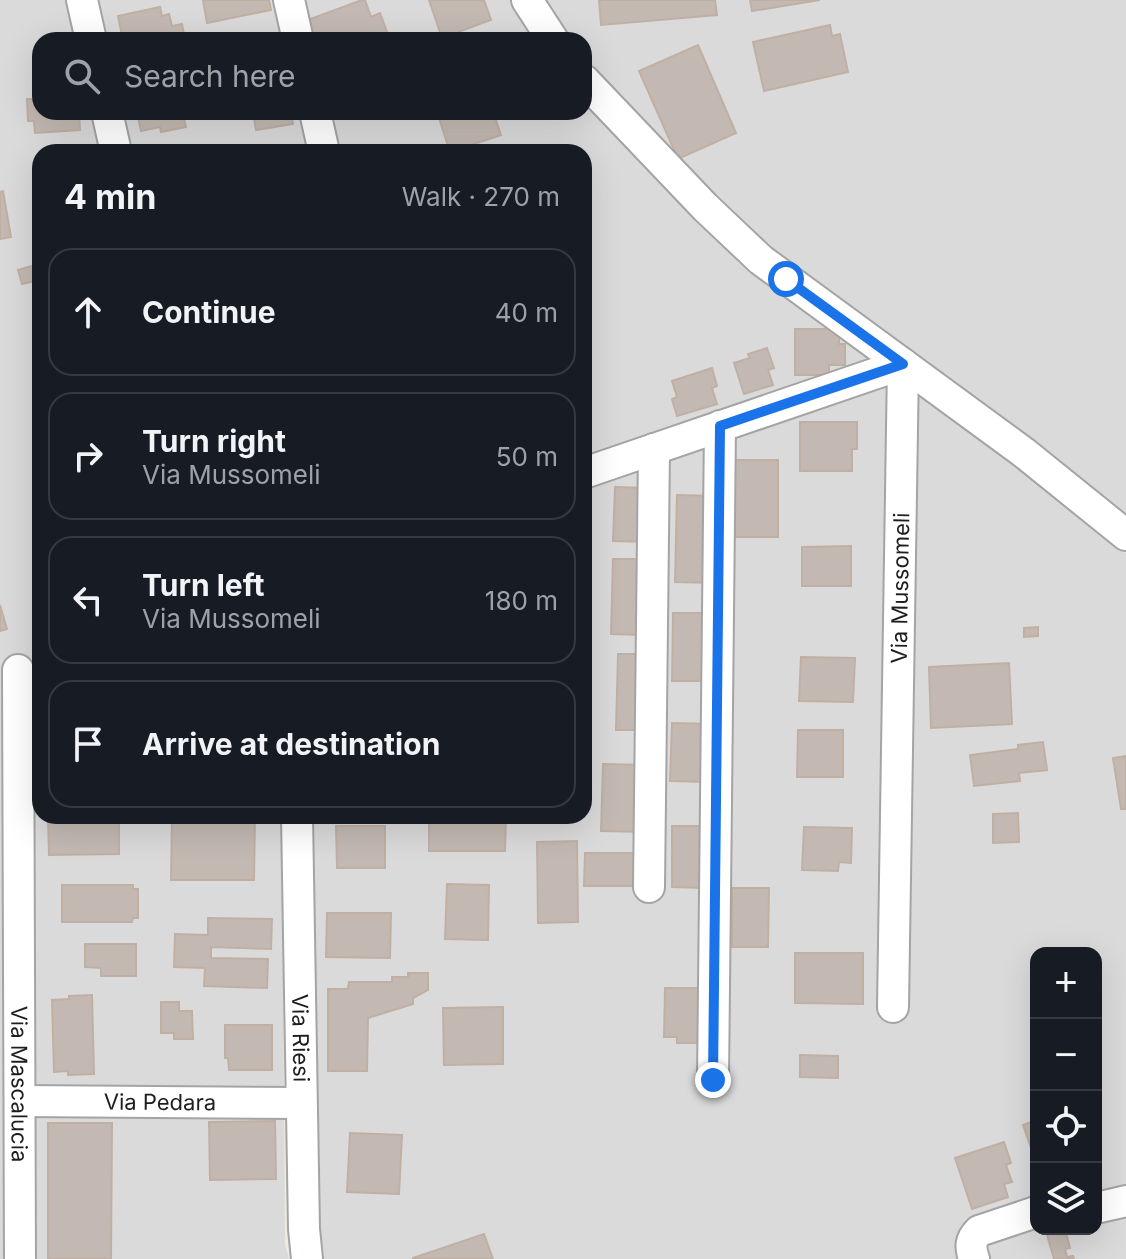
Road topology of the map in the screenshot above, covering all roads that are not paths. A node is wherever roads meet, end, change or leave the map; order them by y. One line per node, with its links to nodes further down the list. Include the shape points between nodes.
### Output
1 (82, 0): 4 (street)
2 (289, 0): 5 (street)
3 (527, 0): 6 (street)
4 (89, 32)
5 (296, 32)
6 (548, 32)
7 (592, 88): 12 (street, via 746,246)
8 (109, 120): 10 (street)
9 (317, 120): 11 (street)
10 (114, 144)
11 (322, 144)
12 (903, 364): 13 (street); 16 (street); 20 (street, Via Mussomeli)
13 (720, 426): 14 (street); 21 (street)
14 (654, 449): 15 (street); 19 (street)
15 (592, 470)
16 (1126, 535)
17 (19, 670): 22 (street, Via Mascalucia)
18 (297, 824): 23 (street, Via Riesi)
19 (649, 887)
20 (893, 1007)
21 (713, 1080)
22 (20, 1101): 23 (street, Via Pedara); 27 (street, Via Mascalucia)
23 (301, 1103): 28 (street, Via Riesi)
24 (1126, 1201): 25 (street)
25 (1102, 1207)
26 (1030, 1214): 29 (street, via 979,1231 970,1245)
27 (20, 1259)
28 (307, 1259)
29 (974, 1259)

